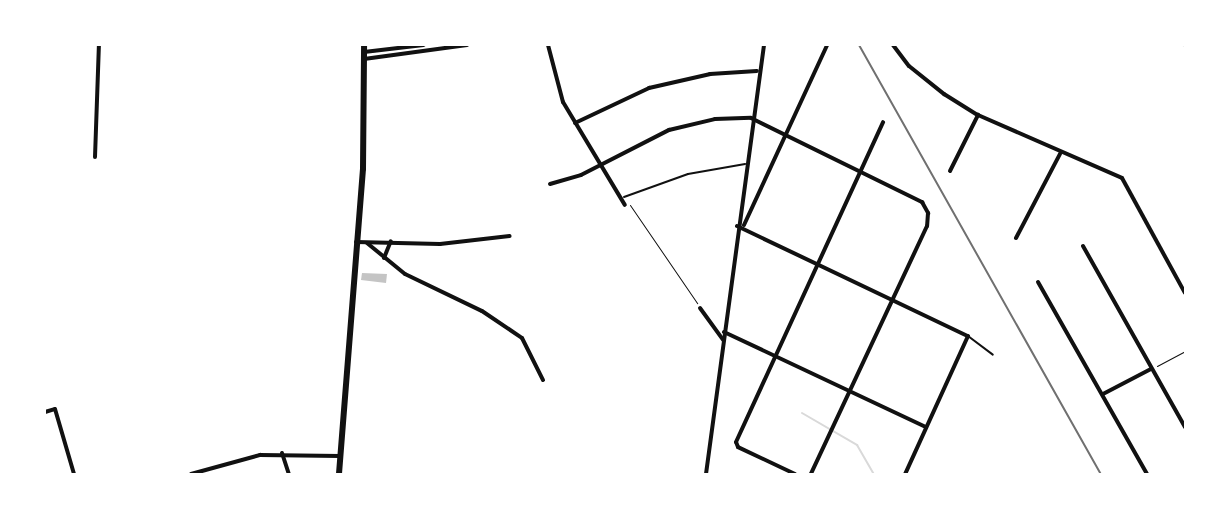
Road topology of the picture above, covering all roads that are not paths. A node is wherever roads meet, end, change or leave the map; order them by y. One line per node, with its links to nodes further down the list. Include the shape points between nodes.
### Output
1 (100, 45): 21 (street)
2 (364, 45): 11 (main road)
3 (424, 45): 9 (street)
4 (466, 45): 10 (street)
5 (548, 45): 18 (street, via 558,92)
6 (764, 45): 14 (street)
7 (826, 45): 19 (street)
8 (893, 45): 15 (street, via 909,66 944,94)
9 (401, 46): 11 (street); 12 (street)
10 (448, 47): 12 (street)
11 (364, 52): 13 (main road)
12 (401, 56): 13 (street)
13 (364, 59): 33 (main road)
14 (757, 72): 16 (street); 18 (street, via 710,74 649,88)
15 (978, 114): 20 (street); 25 (street)
16 (751, 118): 19 (street); 22 (street, via 715,119 669,130); 23 (street)
17 (883, 122): 24 (street)
18 (575, 123): 22 (street)
19 (787, 134): 24 (street); 28 (street)
20 (1060, 154): 31 (street); 39 (street, via 1122,178)
21 (95, 158)
22 (602, 164): 26 (street); 27 (street)
23 (745, 164): 27 (lane, via 688,174); 29 (street)
24 (861, 169): 37 (street); 40 (street, via 914,196 928,211 928,226)
25 (950, 171)
26 (550, 184)
27 (625, 201)
28 (744, 225): 29 (street); 37 (street)
29 (737, 226): 42 (street)
30 (510, 236): 32 (street, via 440,244)
31 (1016, 238)
32 (391, 241): 34 (street); 36 (street)
33 (356, 242): 34 (street); 55 (main road)
34 (367, 244): 36 (street)
35 (1083, 246): 47 (street)
36 (384, 258): 48 (street, via 405,274 482,311 522,338)
37 (819, 261): 40 (street); 45 (street)
38 (1038, 282): 50 (street)
39 (1185, 293)
40 (892, 297): 43 (street); 49 (street)
41 (700, 308): 44 (street)
42 (724, 332): 44 (street); 45 (street)
43 (968, 336): 46 (lane); 52 (street)
44 (723, 340): 60 (street)
45 (776, 354): 49 (street); 61 (street, via 736,445)
46 (993, 355)
47 (1151, 370): 50 (street); 53 (street)
48 (543, 380)
49 (850, 391): 52 (street); 62 (street)
50 (1103, 394): 64 (street)
51 (45, 412): 56 (street, via 55,409)
52 (926, 427): 63 (street)
53 (1185, 427)
54 (282, 453): 55 (street); 57 (street, via 233,460); 58 (street)
55 (340, 456): 59 (main road)
56 (74, 474)
57 (190, 474)
58 (289, 474)
59 (339, 474)
60 (706, 474)
61 (795, 474)
62 (811, 474)
63 (905, 474)
64 (1147, 474)

